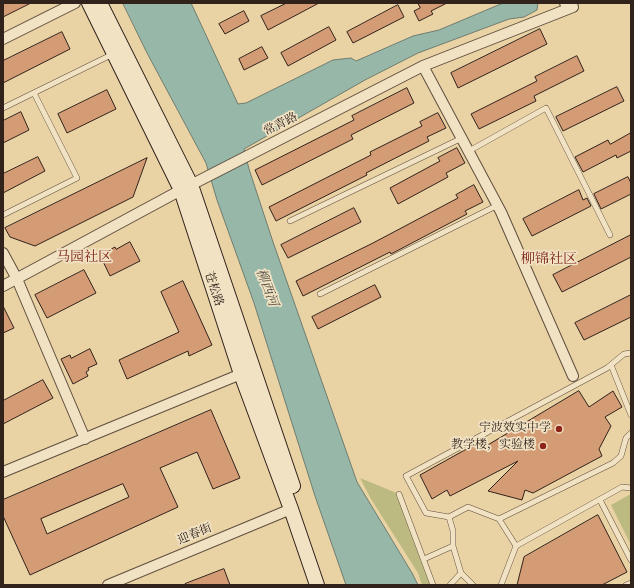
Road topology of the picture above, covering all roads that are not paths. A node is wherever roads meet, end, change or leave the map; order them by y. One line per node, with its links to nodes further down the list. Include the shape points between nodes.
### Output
1 (75, 3): 5 (street)
2 (89, 3): 6 (main road, 苍松路)
3 (100, 3): 12 (main road, 苍松路)
4 (565, 3): 7 (street, 常青路, via 573,7)
5 (3, 39)
6 (114, 54): 8 (lane); 12 (main road, 苍松路)
7 (423, 66): 10 (street); 12 (street, 常青路)
8 (34, 93): 9 (lane); 14 (lane, via 77,178)
9 (3, 108)
10 (462, 138): 11 (street); 15 (lane)
11 (469, 151): 13 (street); 16 (lane, via 546,108)
12 (190, 186): 18 (street, 常青路); 23 (main road, 苍松路); 43 (main road, 苍松路)
13 (498, 205): 20 (lane); 24 (street)
14 (3, 216)
15 (290, 221)
16 (610, 235)
17 (3, 253): 18 (street)
18 (17, 279): 19 (street, 常青路); 27 (street)
19 (3, 286)
20 (320, 294)
21 (631, 353): 22 (lane, via 624,354)
22 (611, 365): 25 (lane); 33 (lane, via 406,476 426,513)
23 (241, 374): 27 (street); 32 (main road, 苍松路)
24 (573, 376)
25 (631, 415)
26 (631, 433): 34 (lane, via 626,438 621,456 613,463)
27 (85, 439): 28 (street)
28 (3, 472)
29 (631, 488): 31 (lane, via 622,487)
30 (399, 494): 37 (lane)
31 (600, 500): 36 (lane); 38 (lane)
32 (291, 509): 41 (street, 迎春街); 42 (main road, 苍松路)
33 (449, 517): 34 (lane, via 468,507); 35 (lane, via 453,531)
34 (499, 519): 36 (lane)
35 (453, 546): 37 (lane); 39 (lane)
36 (516, 546): 47 (lane)
37 (424, 559): 44 (lane)
38 (631, 560)
39 (461, 573): 45 (lane); 46 (lane)
40 (631, 583): 48 (lane)
41 (108, 585)
42 (316, 585)
43 (326, 585)
44 (434, 585)
45 (450, 585)
46 (473, 585)
47 (501, 585)
48 (626, 585)

